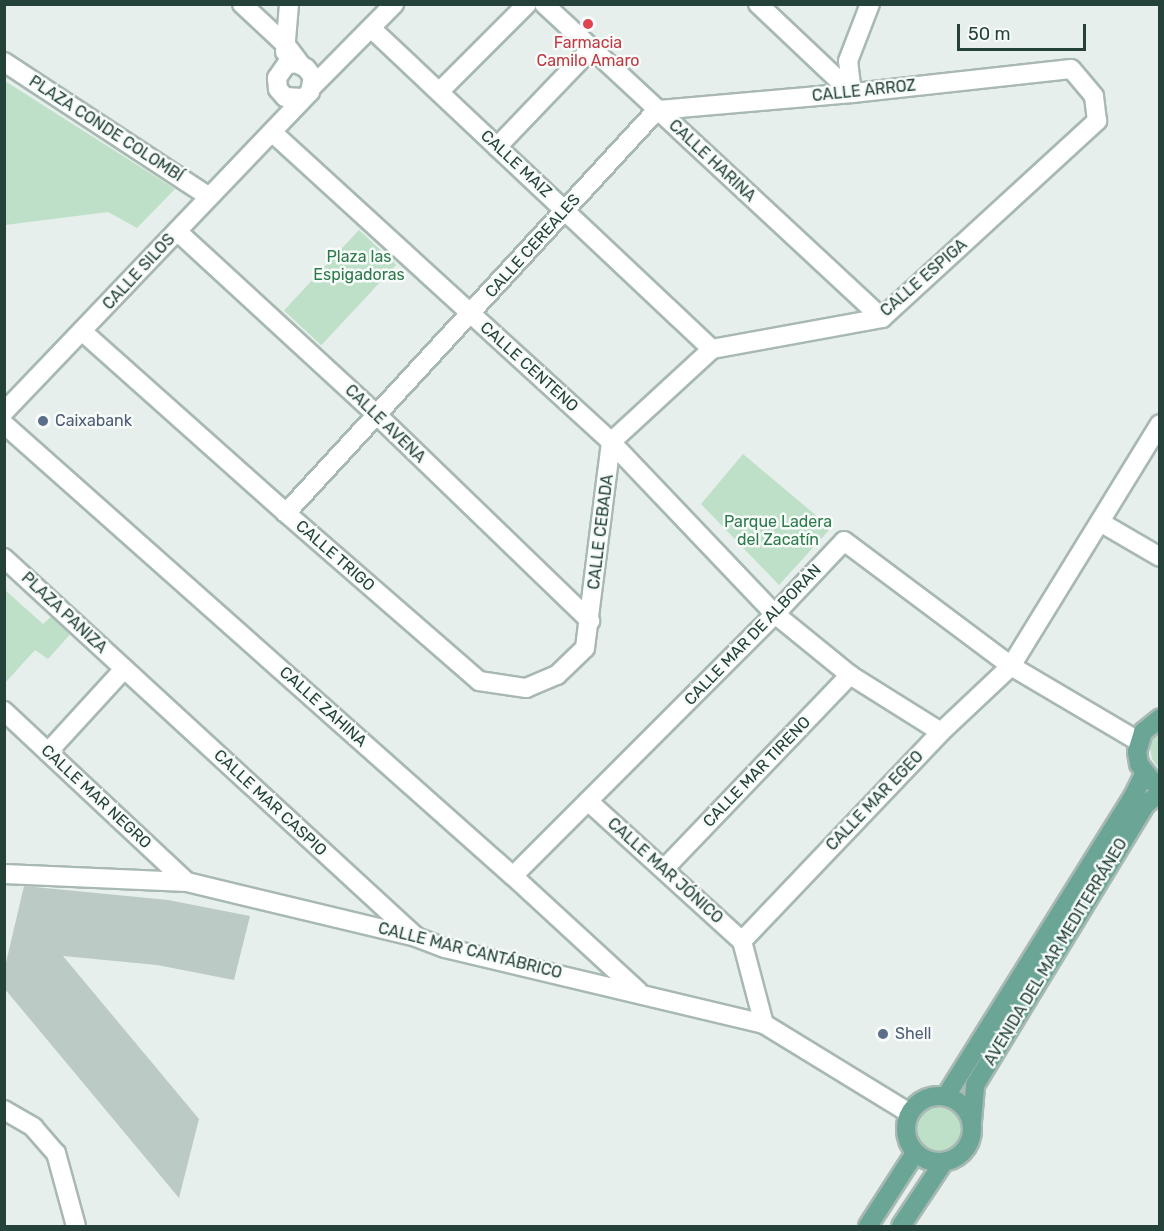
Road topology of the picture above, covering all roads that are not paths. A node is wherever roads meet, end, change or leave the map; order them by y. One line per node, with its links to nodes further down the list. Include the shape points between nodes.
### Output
1 (242, 4): 9 (street)
2 (289, 4): 9 (street)
3 (394, 4): 8 (street, CALLE SILOS)
4 (526, 4): 16 (street)
5 (544, 4): 10 (street, CALLE HARINA)
6 (758, 4): 17 (street)
7 (870, 4): 17 (street, via 848,61)
8 (372, 29): 14 (street, CALLE SILOS, via 334,67); 16 (street, CALLE MAIZ)
9 (286, 45): 12 (street); 14 (street)
10 (591, 49): 18 (street, CALLE HARINA); 20 (street)
11 (4, 62): 21 (street, PLAZA CONDE COLOMBÍ)
12 (282, 69): 14 (street, via 291,64); 15 (street, via 277,78)
13 (1071, 69): 17 (street, CALLE ARROZ); 25 (street, CALLE ESPIGA, via 1094,96 1097,121)
14 (306, 81): 15 (street, via 285,97); 19 (street, CALLE SILOS)
15 (278, 89): 19 (street)
16 (439, 92): 20 (street, CALLE MAIZ)
17 (852, 93): 18 (street, CALLE ARROZ)
18 (657, 110): 22 (street, CALLE CEREALES); 25 (street, CALLE HARINA)
19 (272, 132): 21 (street, CALLE SILOS); 24 (street, CALLE CENTENO)
20 (497, 147): 22 (street, CALLE MAIZ)
21 (208, 196): 23 (street, CALLE SILOS)
22 (565, 211): 24 (street, CALLE CEREALES); 27 (street, CALLE MAIZ)
23 (177, 231): 26 (street, CALLE SILOS); 29 (street, CALLE AVENA)
24 (471, 314): 29 (street, CALLE CEREALES); 32 (street, CALLE CENTENO)
25 (882, 318): 27 (street, CALLE ESPIGA)
26 (83, 332): 28 (street, CALLE SILOS); 33 (street, CALLE TRIGO)
27 (712, 349): 32 (street)
28 (4, 412)
29 (376, 414): 33 (street, CALLE CEREALES); 38 (street, CALLE AVENA)
30 (4, 424): 53 (street, CALLE ZAHINA)
31 (1160, 424): 34 (street, CALLE MAR EGEO)
32 (612, 442): 37 (street, CALLE CENTENO); 38 (street, CALLE CEBADA)
33 (286, 513): 38 (street, CALLE TRIGO, via 479,681 526,688 557,675 585,648)
34 (1100, 522): 35 (street); 39 (street, CALLE MAR EGEO)
35 (1160, 557)
36 (4, 558): 40 (street, PLAZA PANIZA)
37 (775, 614): 39 (street, CALLE MAR DE ALBORAN, via 844,541); 41 (street, CALLE CENTENO); 50 (street, CALLE MAR DE ALBORAN)
38 (590, 621)
39 (1011, 666): 44 (street, CALLE MAR EGEO); 45 (street)
40 (124, 669): 46 (street); 55 (street, CALLE MAR CASPIO)
41 (850, 675): 44 (street, CALLE CENTENO); 51 (street, CALLE MAR TIRENO)
42 (4, 711): 46 (street, CALLE MAR NEGRO)
43 (1159, 717): 45 (main road)
44 (941, 732): 56 (street, CALLE MAR EGEO)
45 (1138, 741): 47 (main road, via 1137,753)
46 (48, 752): 54 (street, CALLE MAR NEGRO)
47 (1144, 774): 48 (main road); 59 (main road, AVENIDA DEL MAR MEDITERRÁNEO)
48 (1160, 786)
49 (1160, 793): 62 (main road, AVENIDA DEL MAR MEDITERRÁNEO, via 1146,804 975,1085)
50 (588, 801): 51 (street, CALLE MAR JÓNICO); 53 (street, CALLE MAR DE ALBORAN)
51 (664, 868): 56 (street, CALLE MAR JÓNICO)
52 (4, 874): 54 (street, CALLE MAR CANTÁBRICO)
53 (513, 876): 57 (street, CALLE ZAHINA)
54 (187, 882): 55 (street, CALLE MAR CANTÁBRICO)
55 (416, 937): 57 (street, CALLE MAR CANTÁBRICO, via 445,948)
56 (742, 941): 58 (street)
57 (639, 992): 58 (street, CALLE MAR CANTÁBRICO)
58 (764, 1024): 61 (street, CALLE MAR CANTÁBRICO)
59 (946, 1096): 61 (main road, via 925,1099); 62 (main road, via 962,1105)
60 (4, 1110): 65 (street, via 33,1127 56,1154)
61 (909, 1113): 63 (main road, via 906,1134)
62 (972, 1120): 64 (main road, via 973,1132 963,1153)
63 (915, 1153): 64 (main road); 66 (main road)
64 (943, 1163): 67 (main road)
65 (76, 1227)
66 (868, 1227)
67 (901, 1227)

